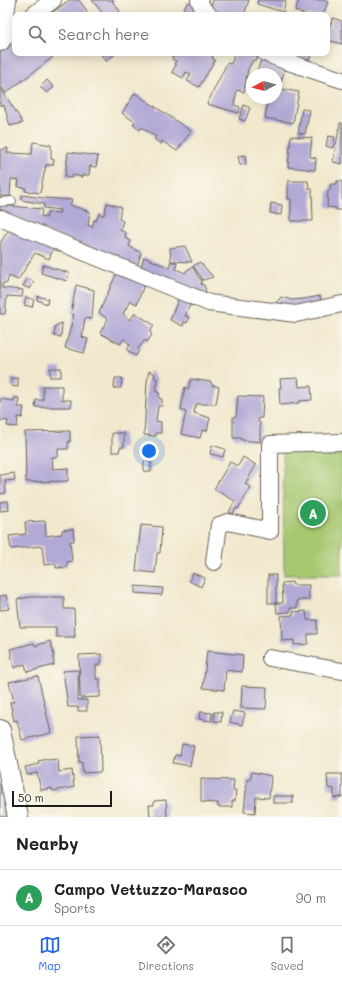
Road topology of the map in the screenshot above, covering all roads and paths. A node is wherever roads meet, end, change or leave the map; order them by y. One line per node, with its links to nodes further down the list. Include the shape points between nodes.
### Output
1 (6, 0): 7 (street)
2 (52, 0): 4 (street)
3 (199, 0): 5 (street)
4 (37, 12)
5 (206, 12)
6 (12, 32): 7 (street)
7 (0, 41)
8 (272, 56): 9 (street)
9 (342, 80)
10 (12, 201): 11 (lane)
11 (0, 202)
12 (0, 220): 13 (street, via 209,303 296,314)
13 (342, 304)
14 (342, 442): 15 (street, via 270,444 270,530 228,522 219,525)
15 (214, 562)
16 (270, 658): 17 (street)
17 (342, 671)
18 (0, 730): 19 (street)
19 (18, 817)

